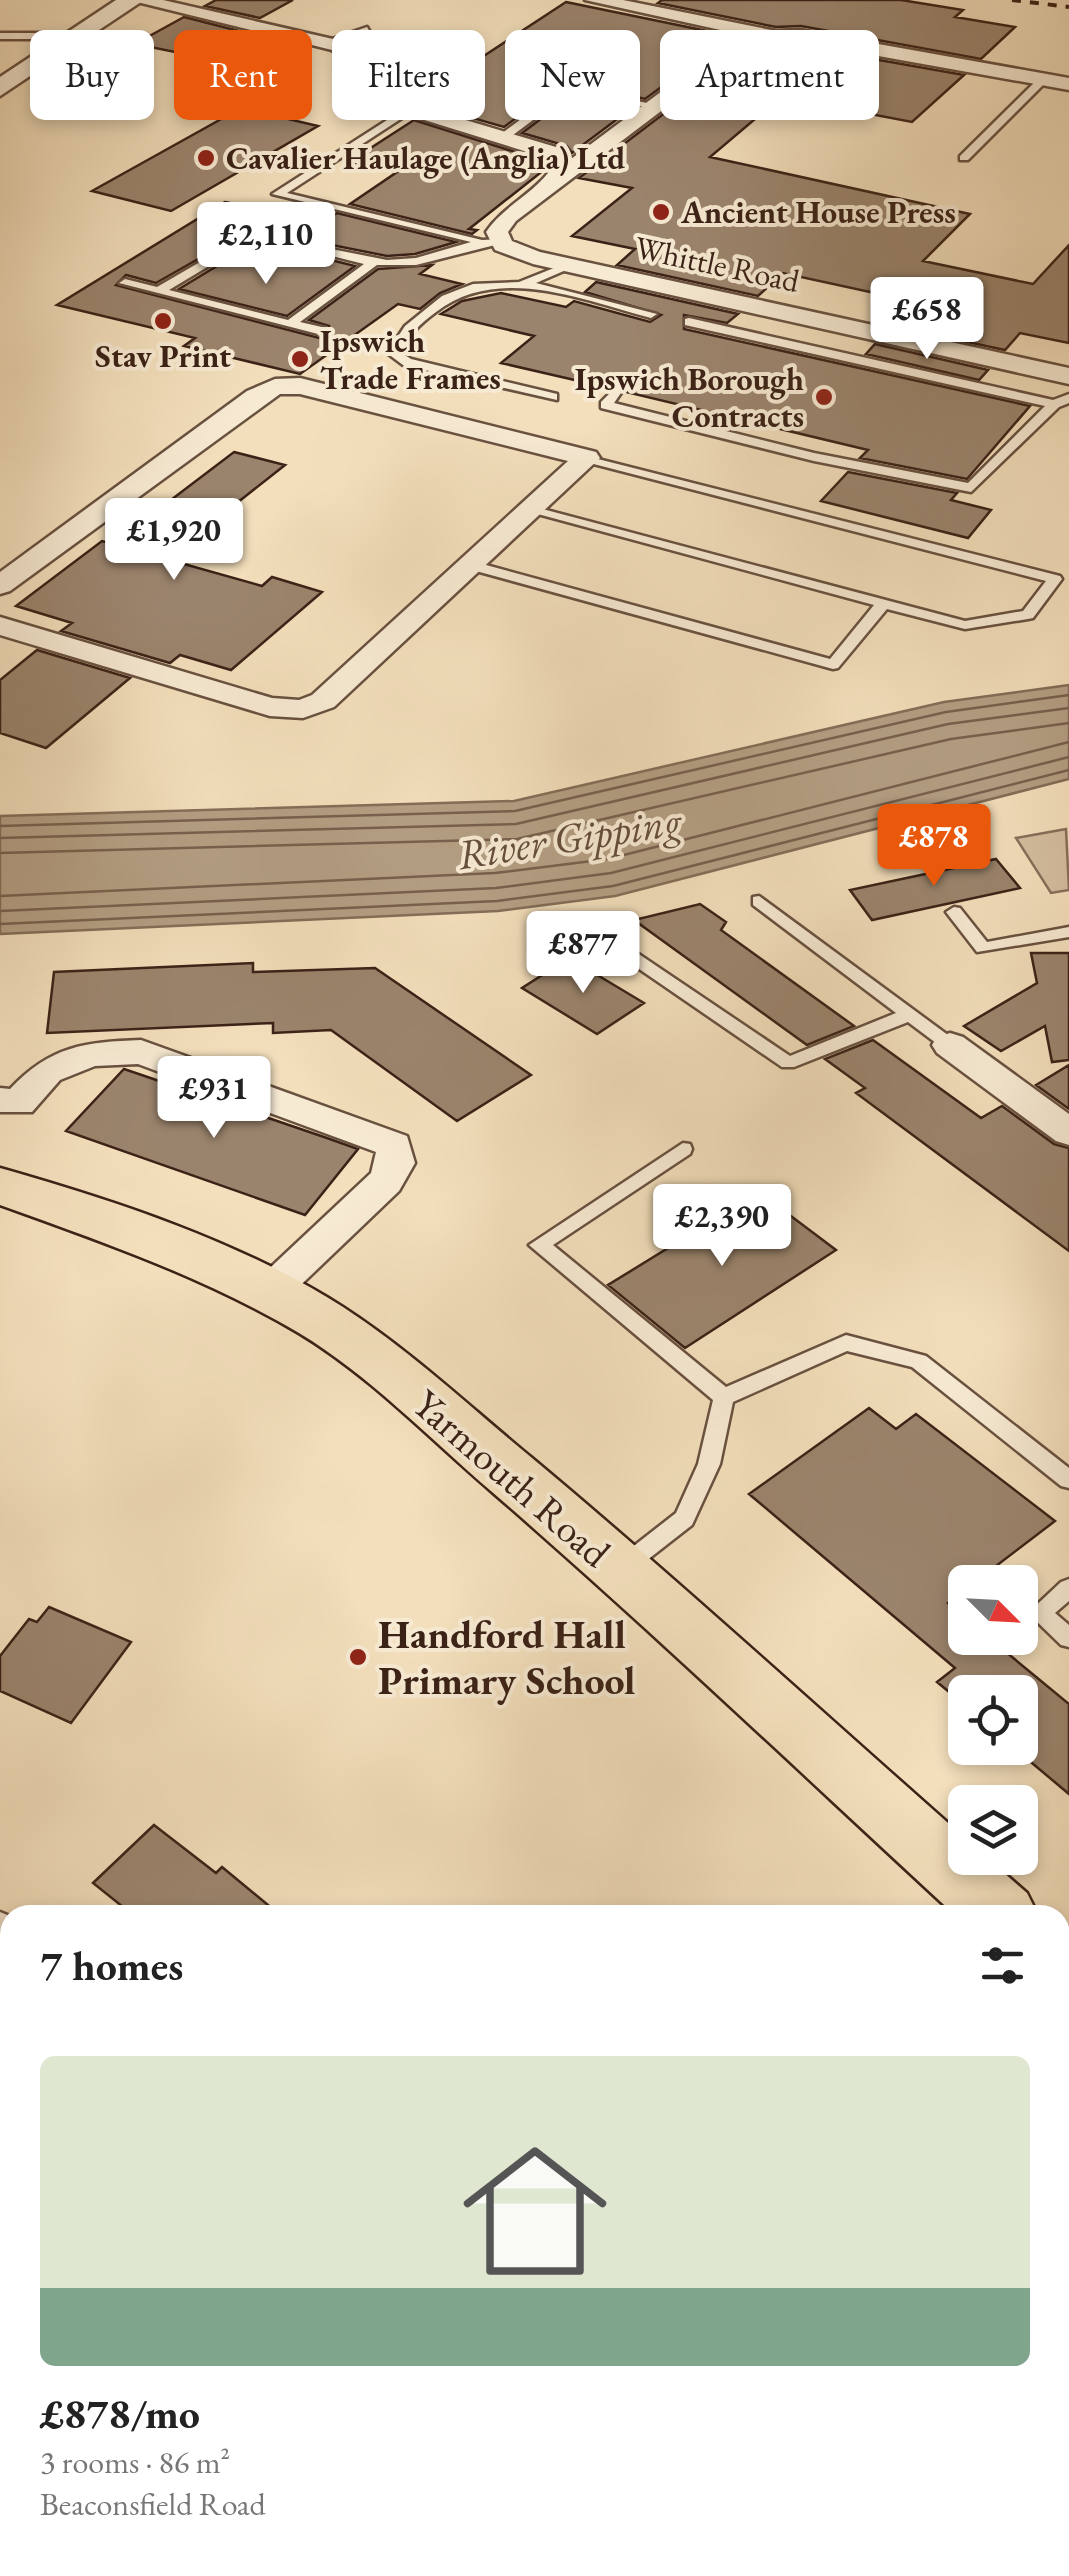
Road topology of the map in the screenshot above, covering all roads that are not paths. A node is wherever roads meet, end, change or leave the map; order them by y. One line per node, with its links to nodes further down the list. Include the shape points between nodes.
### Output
1 (135, 0): 3 (street); 8 (street)
2 (594, 0): 4 (street)
3 (91, 30)
4 (745, 30)
5 (0, 36): 6 (lane)
6 (30, 36)
7 (332, 41): 8 (lane)
8 (328, 42): 9 (street)
9 (332, 44)
10 (879, 50): 12 (street)
11 (30, 69): 14 (street)
12 (1043, 80): 13 (street); 23 (lane)
13 (1069, 84)
14 (0, 88)
15 (640, 103): 17 (lane)
16 (660, 103): 17 (street)
17 (656, 106): 21 (street)
18 (392, 120): 25 (lane, via 278,194)
19 (440, 120): 22 (street)
20 (526, 120): 22 (lane)
21 (629, 126): 22 (street, via 578,141); 24 (street)
22 (505, 136): 24 (street, via 558,154 564,166)
23 (964, 158)
24 (554, 182): 25 (street, via 499,225)
25 (499, 241): 26 (lane, via 465,244 426,261); 27 (street, Whittle Road, via 518,253)
26 (374, 262): 30 (lane, via 250,236); 33 (lane)
27 (569, 265): 29 (lane); 31 (street, Whittle Road)
28 (125, 283): 30 (lane)
29 (523, 284): 32 (lane); 37 (lane, via 485,284 442,297 397,341 394,353 406,362)
30 (159, 291): 33 (lane)
31 (715, 297): 35 (street, Whittle Road); 39 (lane, via 687,323)
32 (651, 314)
33 (290, 324): 34 (lane)
34 (322, 332)
35 (1069, 376)
36 (617, 390): 39 (lane, via 606,405 971,488)
37 (553, 398)
38 (1069, 398): 39 (lane)
39 (1054, 404)
40 (587, 458): 41 (street); 43 (street, via 300,386 275,387); 44 (lane, via 1055,579 1028,615 965,625)
41 (530, 510): 42 (street); 44 (lane)
42 (470, 565): 44 (lane, via 833,665); 45 (street, via 323,700 303,709 270,707)
43 (0, 586)
44 (884, 603)
45 (0, 626)
46 (758, 900): 50 (lane)
47 (954, 912): 48 (lane, via 983,948)
48 (1069, 932)
49 (602, 938): 50 (lane, via 788,1063)
50 (906, 1016): 51 (lane)
51 (950, 1046): 53 (street)
52 (0, 1100): 56 (street, via 19,1103 47,1072 90,1054 141,1052 394,1144 396,1164 386,1182)
53 (1069, 1132)
54 (683, 1149): 57 (lane, via 539,1245)
55 (0, 1186): 56 (main road, Yarmouth Road, via 153,1239)
56 (270, 1291): 59 (main road, Yarmouth Road, via 369,1354)
57 (724, 1397): 58 (lane, via 846,1344 919,1361); 59 (lane, via 709,1464 684,1519)
58 (1069, 1480)
59 (618, 1570): 62 (main road, Yarmouth Road)
60 (1069, 1588): 61 (lane, via 1039,1613)
61 (1069, 1638)
62 (992, 1905)

